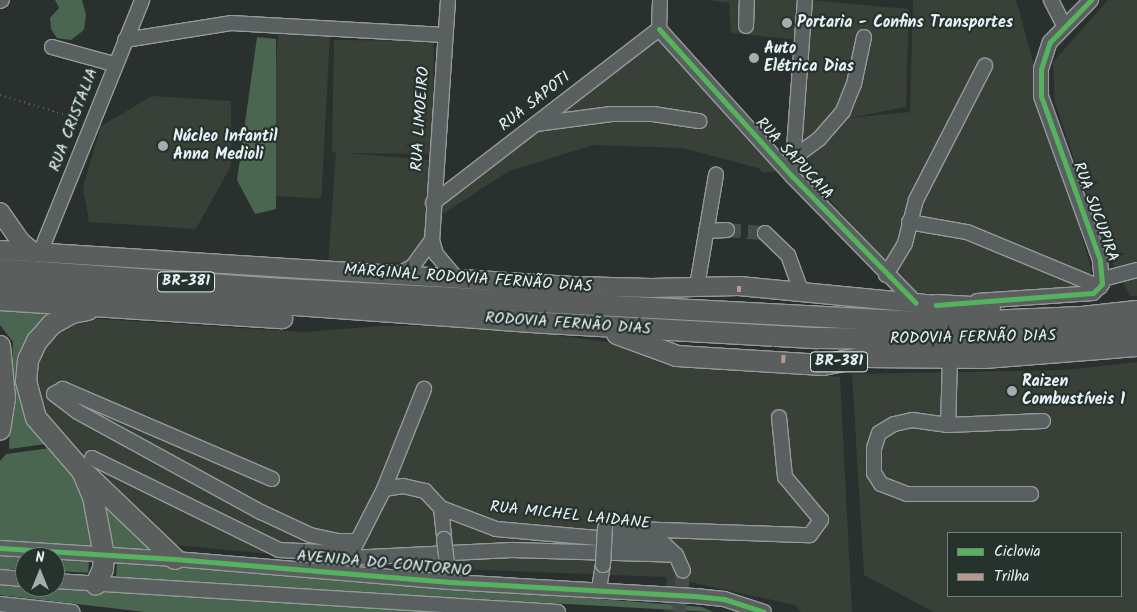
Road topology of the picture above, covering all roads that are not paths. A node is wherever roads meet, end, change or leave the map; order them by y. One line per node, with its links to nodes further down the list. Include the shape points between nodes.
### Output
1 (142, 0): 13 (street, RUA CRISTALIA)
2 (448, 0): 11 (street, RUA LIMOEIRO)
3 (660, 0): 10 (street)
4 (747, 0): 8 (street)
5 (805, 0): 19 (street)
6 (1051, 0): 9 (street)
7 (1085, 2): 9 (street, RUA SUCUPIRA)
8 (746, 26)
9 (1064, 26): 36 (street, RUA SUCUPIRA, via 1050,42 1044,60 1041,96 1100,260)
10 (658, 28): 18 (street, RUA SAPOTI); 21 (street, RUA SAPUCAIA)
11 (445, 35): 13 (street, via 231,22); 22 (street, RUA LIMOEIRO)
12 (864, 37): 19 (street, via 854,84 843,111 819,139)
13 (125, 40): 15 (street, RUA CRISTALIA)
14 (52, 47): 15 (street)
15 (114, 64): 30 (street, RUA CRISTALIA)
16 (985, 66): 24 (street, via 916,200)
17 (699, 121): 18 (street, via 653,114 611,114)
18 (536, 124): 22 (street, RUA SAPOTI)
19 (793, 158): 21 (street)
20 (716, 174): 26 (street)
21 (792, 176): 34 (street, RUA SAPUCAIA)
22 (433, 203): 28 (street, RUA LIMOEIRO)
23 (0, 212): 30 (main road, via 21,242)
24 (909, 222): 34 (street, via 906,243); 36 (street, via 967,232)
25 (727, 230): 26 (street)
26 (706, 231): 38 (street)
27 (765, 233): 39 (street, via 788,255)
28 (432, 240): 33 (street, via 413,266); 35 (street, RUA LIMOEIRO, via 436,254)
29 (0, 250): 30 (main road, MARGINAL RODOVIA FERNÃO DIAS / BR-381)
30 (37, 253): 33 (main road, MARGINAL RODOVIA FERNÃO DIAS / BR-381)
31 (0, 269): 45 (highway, RODOVIA FERNÃO DIAS / BR-381, via 266,288 940,323 1082,317)
32 (1136, 271): 36 (street)
33 (399, 274): 35 (main road, MARGINAL RODOVIA FERNÃO DIAS / BR-381)
34 (886, 275): 41 (street, RUA SAPUCAIA)
35 (456, 279): 38 (main road, MARGINAL RODOVIA FERNÃO DIAS / BR-381, via 651,288)
36 (1102, 283): 43 (street, RUA SUCUPIRA, via 1093,292)
37 (0, 284): 46 (highway, RODOVIA FERNÃO DIAS / BR-381)
38 (697, 286): 39 (main road, MARGINAL RODOVIA FERNÃO DIAS / BR-381)
39 (801, 290): 41 (main road, MARGINAL RODOVIA FERNÃO DIAS / BR-381)
40 (0, 300): 44 (highway)
41 (916, 303): 43 (main road, MARGINAL RODOVIA FERNÃO DIAS / BR-381)
42 (1137, 303): 43 (highway, BR-381, via 1003,308)
43 (936, 305)
44 (107, 307): 46 (highway, via 330,319); 57 (highway, via 72,313 52,324 37,341 28,360 26,381 36,418)
45 (1137, 311)
46 (432, 315): 47 (highway, RODOVIA FERNÃO DIAS / BR-381)
47 (546, 323): 48 (highway, RODOVIA FERNÃO DIAS / BR-381, via 763,336 914,340 996,340); 51 (highway, BR-381, via 622,335 677,356 823,365 864,357)
48 (1137, 331)
49 (0, 346): 56 (highway, via 5,398)
50 (1137, 346): 51 (highway, BR-381)
51 (950, 359): 55 (street)
52 (424, 389): 59 (street)
53 (779, 417): 74 (street, bridge, via 785,477 821,520 810,535 606,528)
54 (1042, 421): 55 (street)
55 (948, 425): 60 (street, via 912,420 894,424 879,433 874,448 874,472 881,484 907,494)
56 (0, 430)
57 (87, 464): 63 (street, via 279,550 323,552); 64 (highway); 66 (highway)
58 (272, 479): 63 (street, via 62,389 54,394 78,412 261,512)
59 (384, 489): 61 (street, via 413,486 425,491); 63 (street)
60 (1031, 494)
61 (441, 508): 65 (street, RUA MICHEL LAIDANE, via 496,529 638,540 664,544); 72 (street, bridge)
62 (0, 548): 64 (street, AVENIDA DO CONTORNO)
63 (353, 549): 65 (street); 68 (street)
64 (104, 555): 66 (street, AVENIDA DO CONTORNO); 73 (highway, via 103,569)
65 (676, 555): 67 (street)
66 (176, 559): 68 (street, AVENIDA DO CONTORNO)
67 (683, 571)
68 (341, 573): 72 (street, AVENIDA DO CONTORNO)
69 (0, 577): 70 (street)
70 (15, 578)
71 (65, 582): 73 (street)
72 (450, 582): 74 (street, AVENIDA DO CONTORNO)
73 (96, 584): 77 (street)
74 (599, 590): 78 (street, AVENIDA DO CONTORNO, via 724,599)
75 (0, 604): 76 (street)
76 (72, 612)
77 (558, 612)
78 (764, 612)

